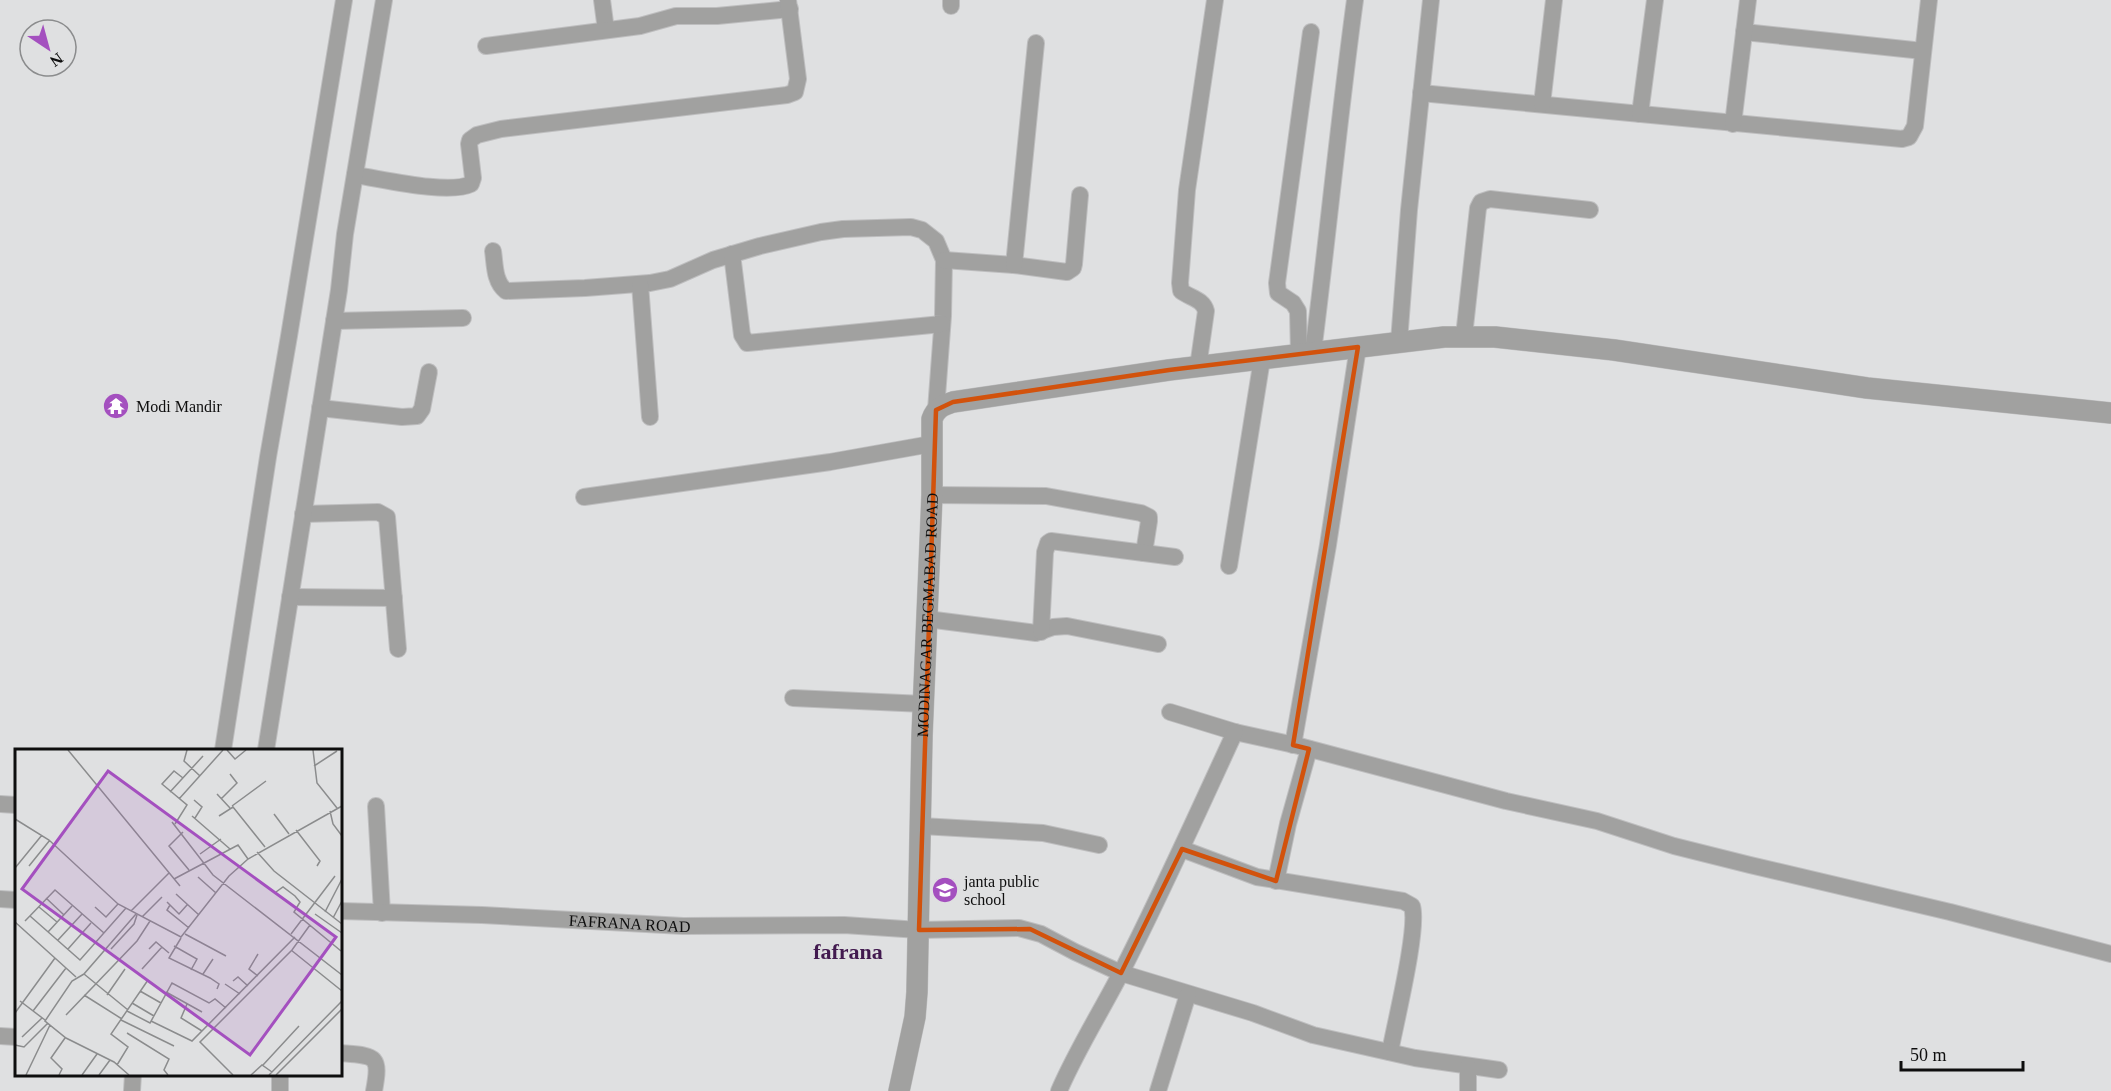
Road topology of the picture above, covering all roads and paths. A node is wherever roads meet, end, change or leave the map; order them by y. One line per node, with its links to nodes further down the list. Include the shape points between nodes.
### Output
1 (344, 0): 62 (street)
2 (384, 0): 22 (street)
3 (602, 0): 12 (street)
4 (1215, 0): 38 (street, via 1187,190 1180,283 1181,291 1205,305)
5 (1355, 0): 36 (street, via 1330,221)
6 (1431, 0): 18 (street)
7 (1554, 0): 19 (street)
8 (1655, 0): 20 (street)
9 (1748, 0): 14 (street)
10 (1929, 0): 17 (street)
11 (789, 4): 12 (street, via 717,16 676,16); 22 (street, via 798,79 795,92 477,135 469,144 473,178 471,184 462,188)
12 (606, 30): 16 (street)
13 (1311, 32): 36 (street, via 1277,283 1278,293 1298,311)
14 (1744, 32): 17 (street); 21 (street)
15 (1036, 43): 28 (street)
16 (486, 46)
17 (1923, 51): 21 (street, via 1916,126 1909,137)
18 (1421, 93): 19 (street); 34 (street)
19 (1542, 104): 20 (street)
20 (1640, 114): 21 (street)
21 (1733, 124)
22 (355, 175): 31 (street)
23 (1080, 195): 28 (street, via 1071,270)
24 (1590, 210): 33 (street, via 1490,199 1481,202)
25 (493, 251): 29 (street, via 498,280 506,291)
26 (732, 254): 27 (street, via 821,232 911,227 936,241); 29 (street, via 670,279); 32 (street, via 742,335 747,343)
27 (944, 260): 28 (street); 32 (street)
28 (1014, 265)
29 (640, 284): 43 (street)
30 (463, 318): 31 (street)
31 (334, 321): 40 (street)
32 (942, 324): 41 (street)
33 (1464, 336): 34 (street); 42 (street, via 1614,350 1868,388)
34 (1400, 342): 35 (street)
35 (1358, 347): 36 (street); 61 (street)
36 (1306, 353): 37 (street)
37 (1262, 359): 38 (street); 50 (street)
38 (1207, 366): 41 (street, via 953,402)
39 (429, 372): 40 (street, via 417,416)
40 (320, 408): 47 (street)
41 (936, 410): 44 (street, MODINAGAR BEGMABAD ROAD)
42 (2111, 413)
43 (650, 417)
44 (932, 444): 45 (street, MODINAGAR BEGMABAD ROAD); 46 (street)
45 (932, 495): 48 (street, via 1046,496 1142,513 1149,517); 53 (street, MODINAGAR BEGMABAD ROAD)
46 (584, 496)
47 (303, 514): 51 (street); 52 (street, via 385,514)
48 (1144, 553): 49 (street); 54 (street, via 1056,540 1048,543)
49 (1175, 558)
50 (1229, 566)
51 (290, 597): 52 (street); 63 (street)
52 (394, 598): 56 (street)
53 (927, 619): 54 (street); 58 (street, MODINAGAR BEGMABAD ROAD)
54 (1041, 632): 55 (street, via 1067,626)
55 (1158, 644)
56 (398, 648)
57 (794, 698): 58 (street)
58 (924, 704): 68 (street, MODINAGAR BEGMABAD ROAD)
59 (1170, 712): 60 (street)
60 (1235, 732): 61 (street); 70 (street)
61 (1293, 745): 64 (street)
62 (222, 749)
63 (266, 749)
64 (1310, 749): 71 (street); 77 (street, via 1597,821 1674,846)
65 (0, 804): 66 (street)
66 (15, 805)
67 (376, 806): 75 (street)
68 (921, 826): 69 (street, via 1043,832); 76 (street, MODINAGAR BEGMABAD ROAD)
69 (1099, 844)
70 (1182, 849): 71 (street); 78 (street)
71 (1276, 881): 82 (street, via 1403,901 1412,906 1410,948)
72 (0, 898): 73 (street)
73 (15, 900)
74 (342, 911): 75 (street, FAFRANA ROAD)
75 (382, 913): 76 (street, FAFRANA ROAD, via 683,926 844,925)
76 (919, 930): 78 (street, FAFRANA ROAD, via 1030,929); 89 (street, MODINAGAR BEGMABAD ROAD, via 915,1017)
77 (2111, 954)
78 (1121, 973): 79 (street, FAFRANA ROAD); 90 (street)
79 (1188, 994): 82 (street, FAFRANA ROAD, via 1313,1035); 91 (street)
80 (0, 1036): 81 (street)
81 (15, 1037)
82 (1390, 1052): 84 (street, FAFRANA ROAD)
83 (342, 1053): 88 (street, via 373,1059 377,1071)
84 (1468, 1066): 85 (street, FAFRANA ROAD); 92 (street)
85 (1499, 1070)
86 (133, 1076): 87 (street)
87 (132, 1091)
88 (374, 1091)
89 (899, 1091)
90 (1059, 1091)
91 (1158, 1091)
92 (1468, 1091)

